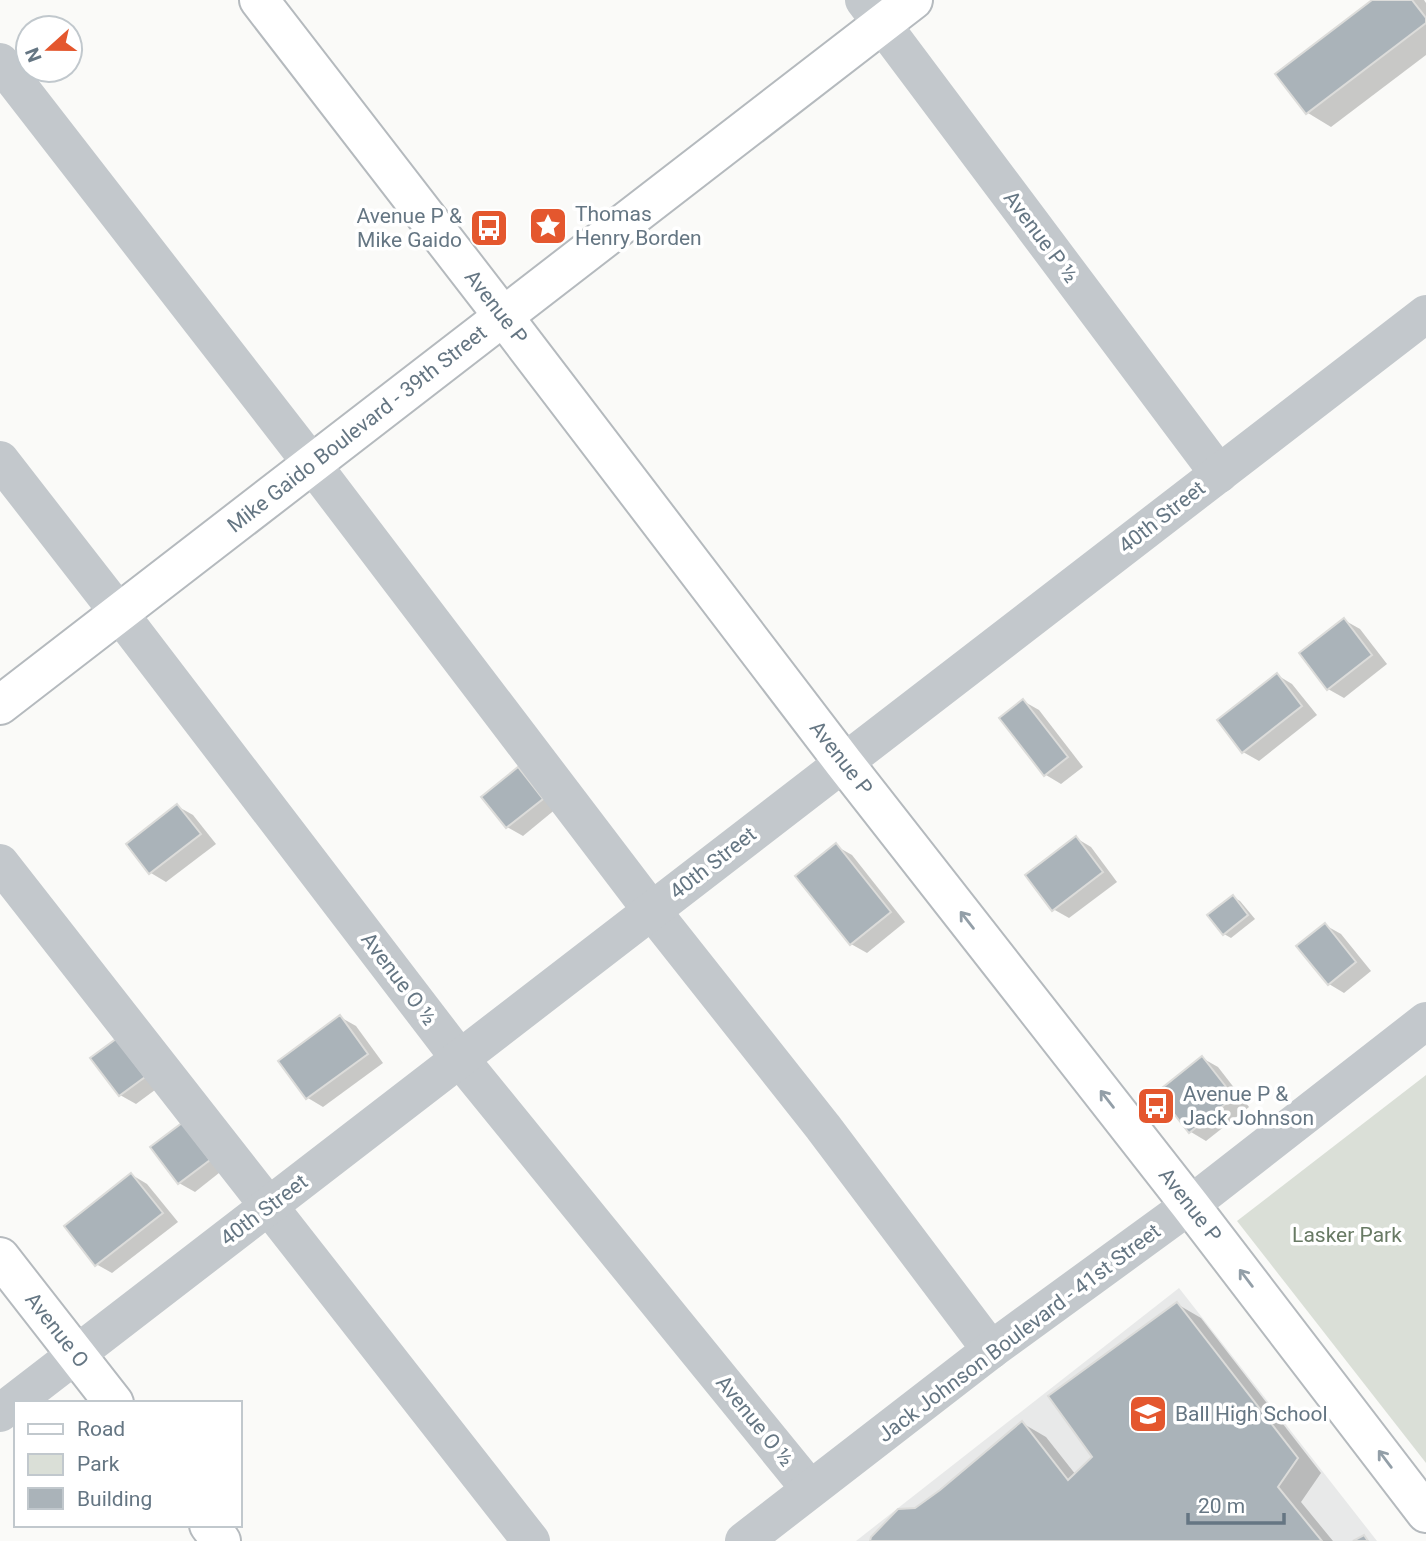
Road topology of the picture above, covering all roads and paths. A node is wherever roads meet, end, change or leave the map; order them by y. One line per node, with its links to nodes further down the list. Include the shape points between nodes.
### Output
1 (259, 0): 6 (main road, Avenue P)
2 (913, 0): 3 (main road, Mike Gaido Boulevard - 39th Street)
3 (873, 12): 6 (main road, Mike Gaido Boulevard - 39th Street); 9 (street, Avenue P ½)
4 (0, 62): 8 (street)
5 (1426, 314): 9 (street, 40th Street)
6 (503, 316): 8 (main road, Mike Gaido Boulevard - 39th Street); 12 (main road, Avenue P)
7 (0, 460): 10 (street, Avenue O ½)
8 (312, 464): 10 (main road, Mike Gaido Boulevard - 39th Street); 14 (street)
9 (1219, 474): 12 (street, 40th Street)
10 (119, 613): 11 (main road, Mike Gaido Boulevard - 39th Street); 16 (street, Avenue O ½)
11 (0, 705)
12 (844, 763): 14 (street, 40th Street); 17 (main road, Avenue P, one-way to 12)
13 (0, 863): 18 (street)
14 (652, 911): 16 (street, 40th Street); 20 (street)
15 (1426, 1021): 17 (street, Jack Johnson Boulevard - 41st Street)
16 (460, 1059): 18 (street, 40th Street); 26 (street, Avenue O ½)
17 (1190, 1205): 20 (street, Jack Johnson Boulevard - 41st Street); 27 (main road, Avenue P, one-way to 17)
18 (269, 1206): 21 (street, 40th Street); 30 (street)
19 (0, 1257): 21 (main road, Avenue O)
20 (991, 1350): 26 (street, Jack Johnson Boulevard - 41st Street)
21 (76, 1354): 22 (street, 40th Street); 23 (main road, Avenue O)
22 (15, 1401)
23 (112, 1401)
24 (14, 1402): 25 (street, 40th Street)
25 (0, 1413)
26 (810, 1489): 31 (street, Jack Johnson Boulevard - 41st Street)
27 (1426, 1513)
28 (211, 1527): 29 (main road)
29 (222, 1541)
30 (531, 1541)
31 (744, 1541)

